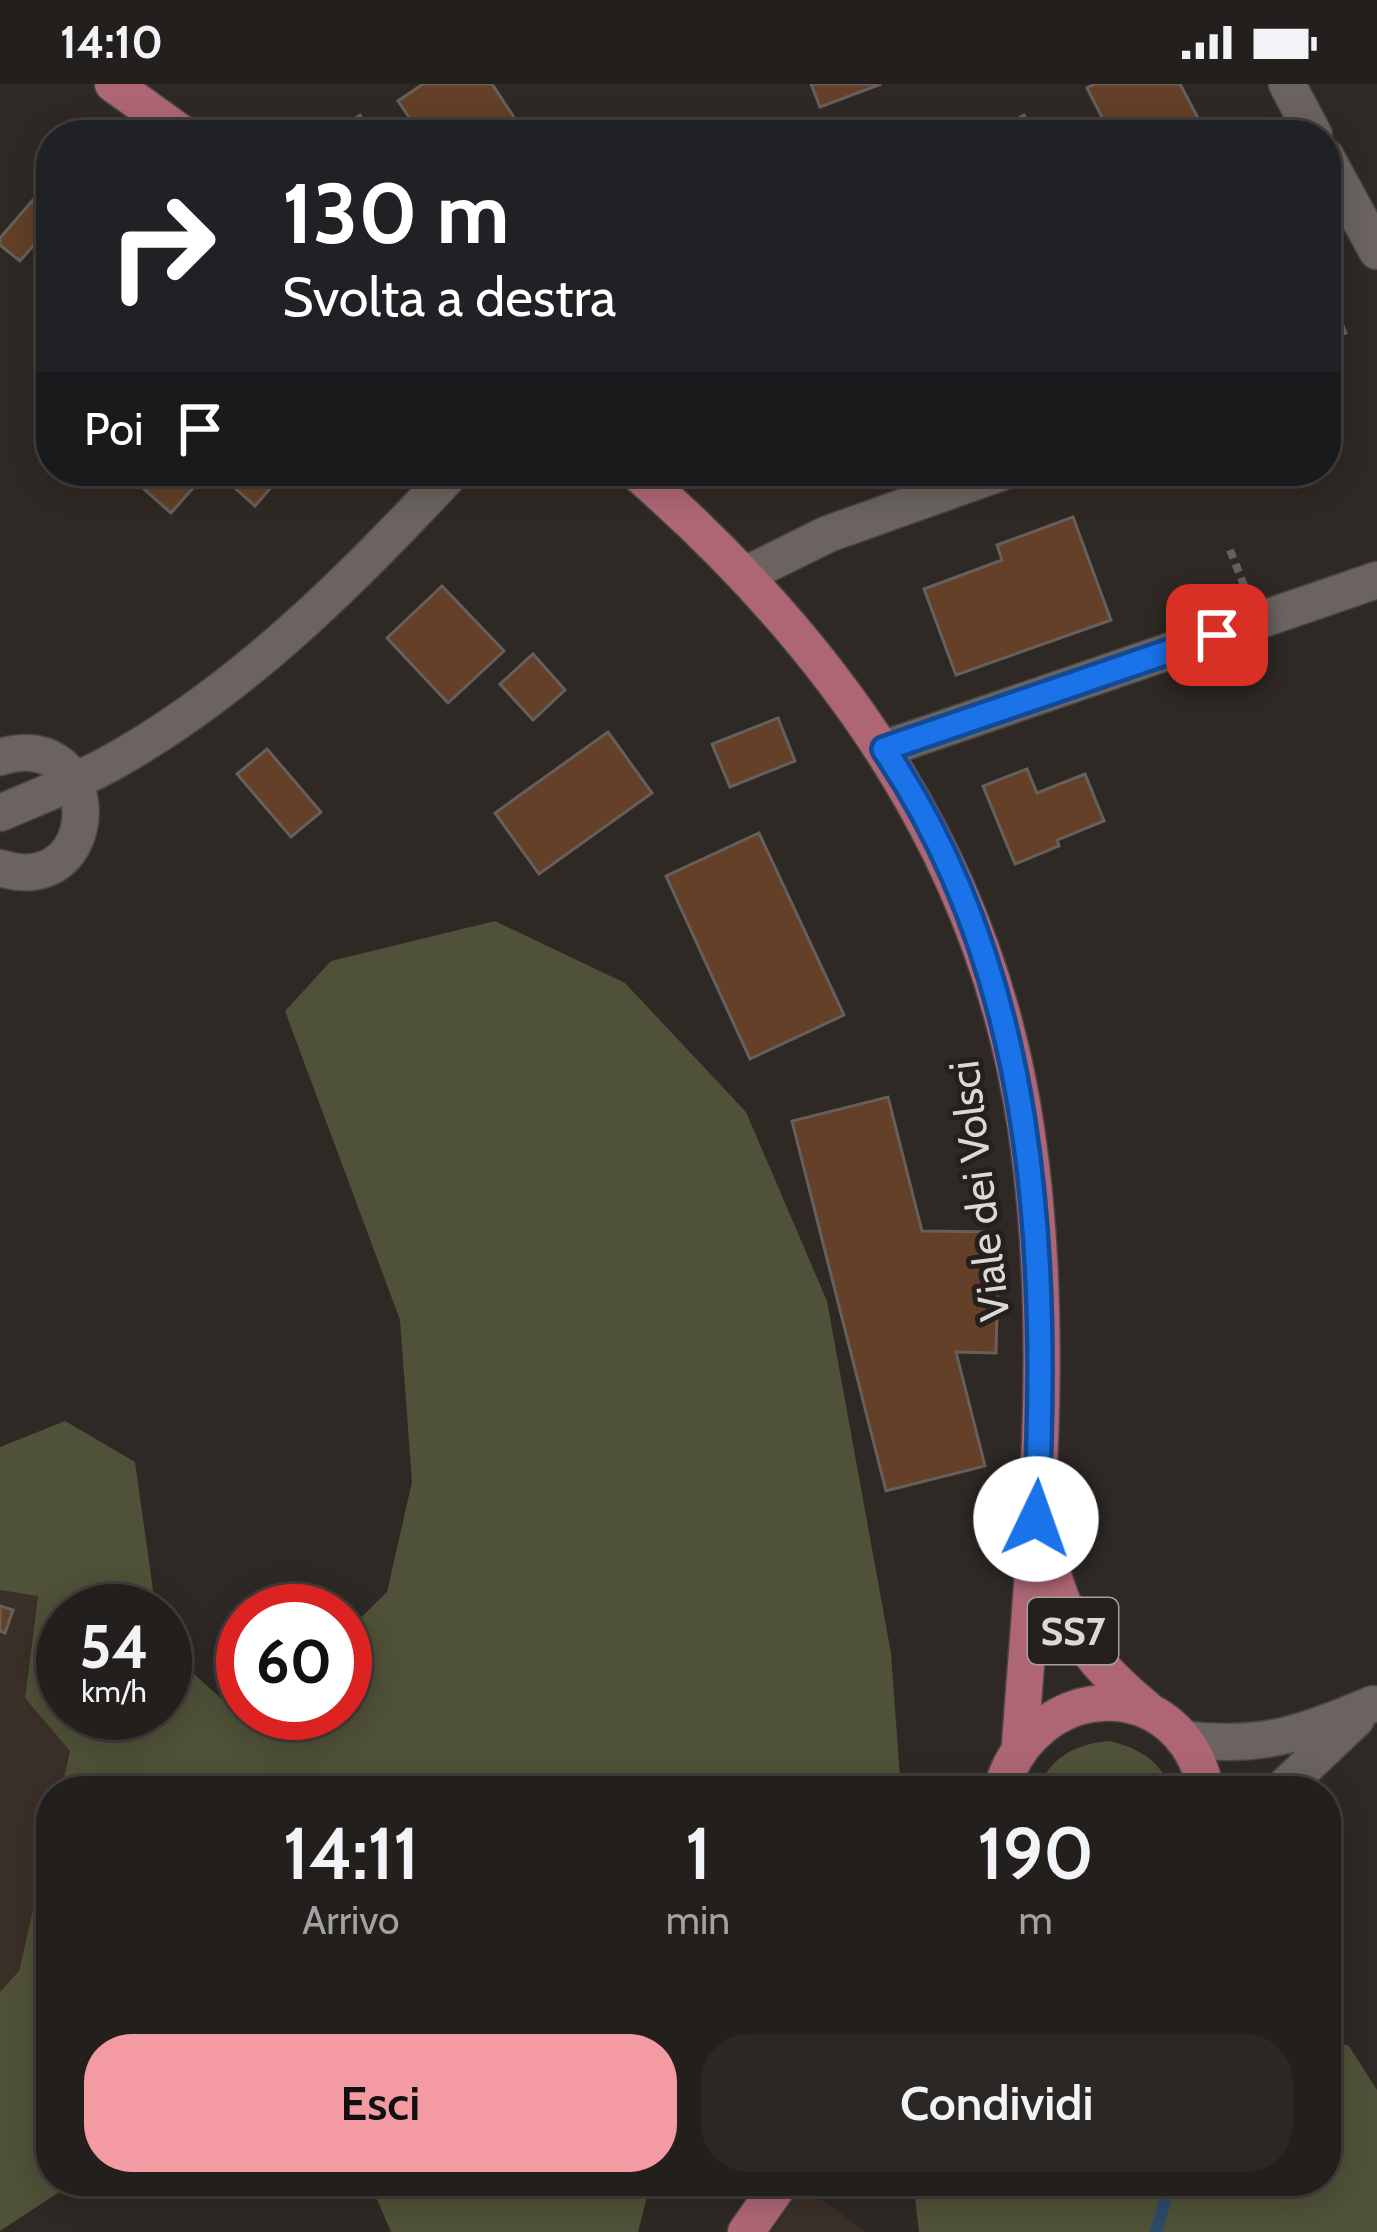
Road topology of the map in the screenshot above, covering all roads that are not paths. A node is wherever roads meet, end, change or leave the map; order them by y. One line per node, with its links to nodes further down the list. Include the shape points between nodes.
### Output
1 (113, 84): 3 (main road)
2 (1287, 84): 4 (street)
3 (163, 120)
4 (1306, 120)
5 (1341, 185): 6 (street)
6 (1377, 251)
7 (439, 486): 14 (street, via 276,644 157,734)
8 (651, 486): 10 (main road, Viale dei Volsci / SS7)
9 (963, 486): 10 (street, via 828,534)
10 (745, 574): 12 (main road, Viale dei Volsci / SS7)
11 (1377, 580): 12 (street)
12 (884, 749): 17 (main road, Viale dei Volsci / SS7, via 950,869 1018,1085 1040,1302)
13 (0, 757): 14 (street, via 44,756)
14 (74, 781): 15 (street); 16 (street, via 82,821 64,857 26,873)
15 (0, 813)
16 (0, 868)
17 (1036, 1519): 19 (main road, Viale dei Volsci / SS7, via 1078,1640); 21 (main road, Viale dei Volsci / SS7)
18 (1375, 1702): 20 (street, via 1264,1742); 24 (street)
19 (1154, 1715): 20 (main road, SS7); 21 (main road, SS7, via 1096,1702 1054,1716)
20 (1184, 1739): 23 (main road, SS7)
21 (1020, 1744): 22 (main road, SS7)
22 (1005, 1776)
23 (1203, 1776)
24 (1296, 1776)
25 (771, 2196): 26 (main road)
26 (746, 2232)

